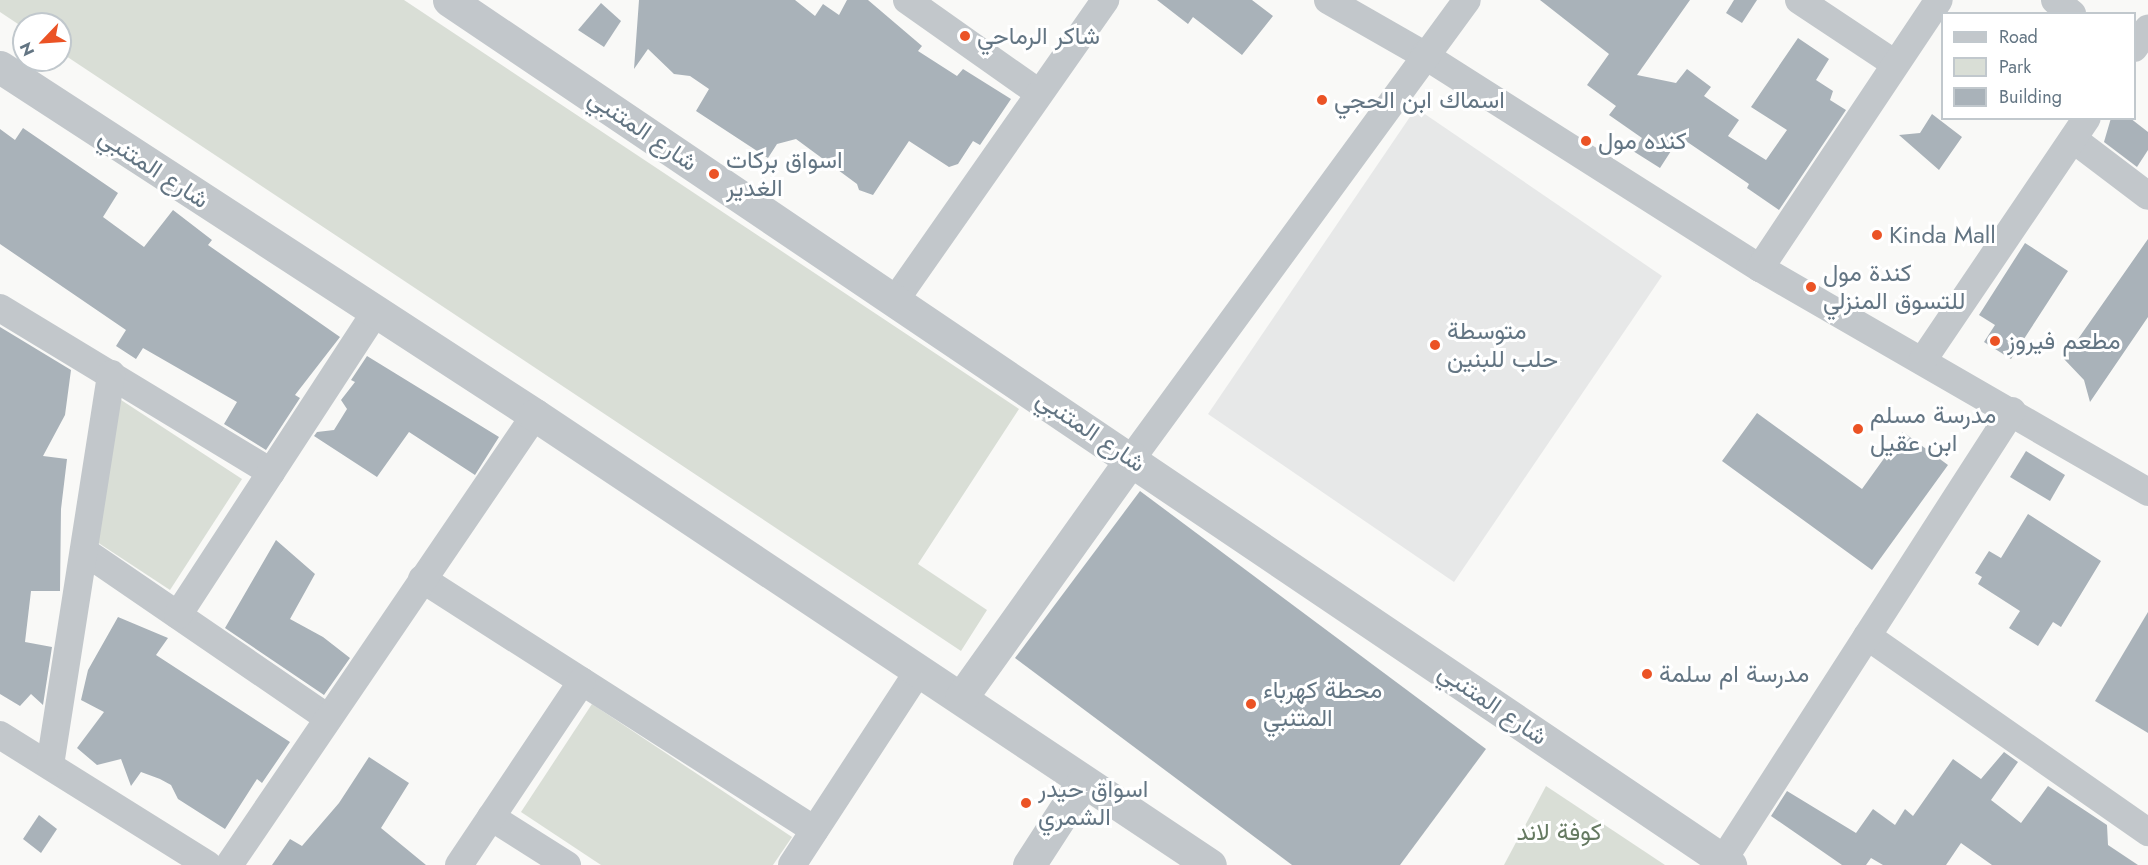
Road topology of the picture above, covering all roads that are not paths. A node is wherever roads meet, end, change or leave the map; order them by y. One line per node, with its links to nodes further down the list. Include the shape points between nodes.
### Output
1 (449, 0): 19 (street, شارع المتنبي)
2 (907, 0): 15 (street)
3 (1105, 0): 15 (street)
4 (1328, 0): 12 (street)
5 (1467, 0): 12 (street)
6 (1799, 0): 13 (street)
7 (1939, 0): 13 (street)
8 (2055, 0): 9 (street)
9 (2070, 12)
10 (2148, 28): 11 (street)
11 (2136, 45)
12 (1424, 55): 18 (street); 26 (street)
13 (1894, 63): 18 (street)
14 (0, 67): 21 (street, شارع المتنبي)
15 (1040, 93): 19 (street)
16 (2080, 129): 17 (street); 22 (street)
17 (2148, 196)
18 (1760, 268): 22 (street)
19 (896, 299): 26 (street, شارع المتنبي)
20 (0, 308): 23 (street)
21 (375, 313): 25 (street, شارع المتنبي); 27 (street)
22 (1923, 360): 24 (street)
23 (111, 374): 27 (street); 29 (street)
24 (2012, 411): 28 (street); 32 (street)
25 (535, 415): 30 (street); 33 (street, شارع المتنبي)
26 (1132, 458): 35 (street); 43 (street, شارع المتنبي)
27 (271, 472): 31 (street)
28 (2148, 492)
29 (84, 551): 31 (street); 38 (street)
30 (422, 579): 34 (street); 36 (street)
31 (178, 615): 36 (street)
32 (1867, 636): 42 (street); 43 (street)
33 (919, 670): 35 (street, شارع المتنبي); 41 (street)
34 (582, 681): 40 (street); 41 (street)
35 (961, 698): 39 (street, شارع المتنبي)
36 (328, 718): 45 (street)
37 (0, 735): 38 (street)
38 (50, 765): 44 (street)
39 (1082, 783): 49 (street); 50 (street, شارع المتنبي)
40 (491, 817): 46 (street); 47 (street)
41 (815, 830): 48 (street)
42 (2148, 832)
43 (1726, 863)
44 (208, 865)
45 (229, 865)
46 (459, 865)
47 (567, 865)
48 (792, 865)
49 (1029, 865)
50 (1210, 865)

